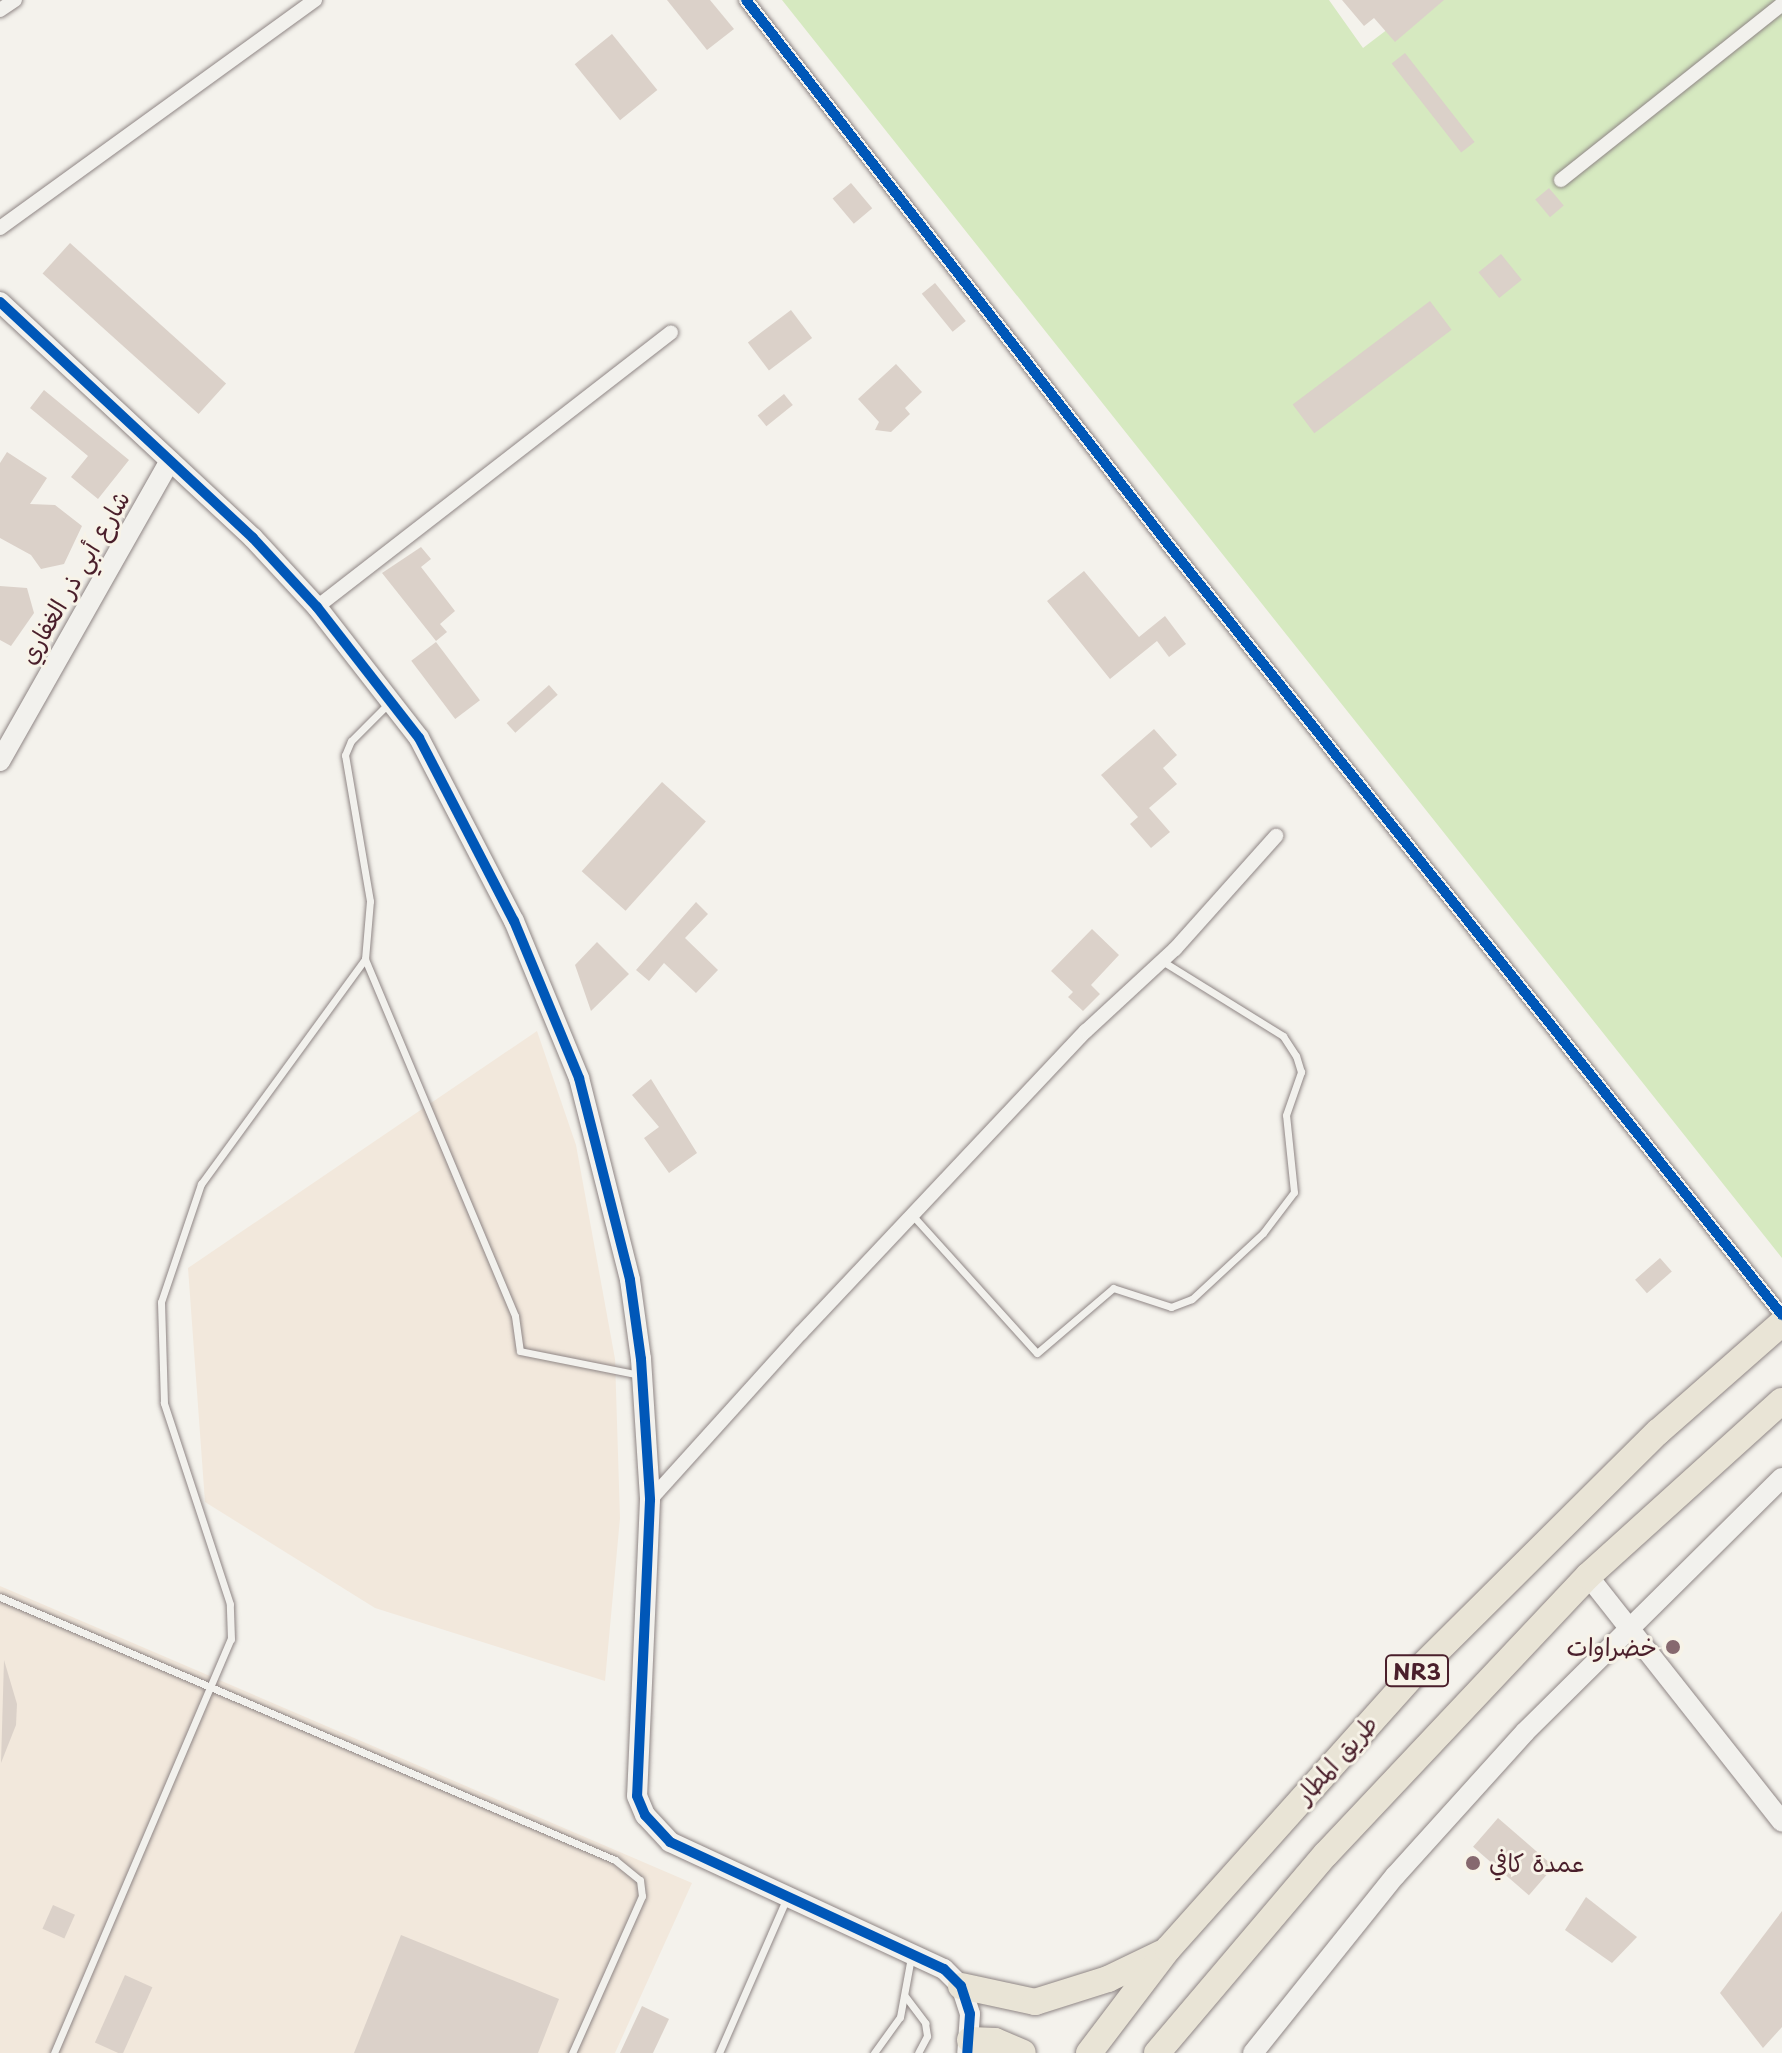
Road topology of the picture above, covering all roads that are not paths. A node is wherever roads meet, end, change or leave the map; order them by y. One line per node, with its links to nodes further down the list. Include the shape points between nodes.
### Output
1 (15, 0): 5 (street)
2 (315, 0): 7 (street)
3 (746, 0): 18 (street, via 1167,543)
4 (1782, 4): 6 (street)
5 (0, 10)
6 (1561, 180)
7 (0, 228)
8 (0, 302): 10 (street)
9 (671, 332): 11 (street)
10 (170, 461): 11 (street); 13 (street, شارع أبي ذر الغفاري)
11 (317, 607): 12 (street)
12 (391, 701): 15 (lane, via 351,741 345,755 370,901); 20 (street, via 419,738 514,921 579,1078 630,1280)
13 (0, 761)
14 (1276, 836): 16 (street)
15 (365, 959): 20 (lane, via 515,1316 520,1351); 27 (lane, via 201,1184 161,1302 164,1403 230,1604 231,1639)
16 (1162, 961): 17 (street, via 1086,1031); 17 (lane, via 1283,1036 1296,1056 1301,1072 1286,1115 1294,1192 1263,1233 1192,1299 1171,1307 1113,1288 1037,1353)
17 (914, 1217): 23 (street)
18 (1782, 1315)
19 (1782, 1323): 30 (highway, طريق المطار / NR3, via 1658,1432 1444,1644)
20 (642, 1376): 23 (street)
21 (1782, 1401): 24 (highway, NR3)
22 (1782, 1478): 26 (street)
23 (650, 1500): 29 (street, via 637,1796 645,1815 670,1842)
24 (1588, 1576): 26 (street); 42 (highway, NR3, via 1326,1854)
25 (0, 1597): 27 (lane)
26 (1629, 1628): 28 (street); 43 (street, via 1525,1732 1395,1876)
27 (205, 1689): 35 (lane); 36 (lane, via 615,1860 640,1880 642,1896)
28 (1782, 1822)
29 (788, 1895): 31 (street); 37 (lane)
30 (1168, 1949): 32 (highway, via 1108,1979 1035,2002); 41 (highway, طريق المطار / NR3)
31 (912, 1951): 32 (street); 33 (lane)
32 (961, 1986): 34 (street, via 970,2014)
33 (905, 1996): 38 (lane, via 894,2028); 39 (lane, via 925,2023 927,2036)
34 (969, 2046): 40 (highway, via 995,2041)
35 (54, 2053)
36 (572, 2053)
37 (719, 2053)
38 (874, 2053)
39 (918, 2053)
40 (1023, 2053)
41 (1089, 2053)
42 (1157, 2053)
43 (1253, 2053)

